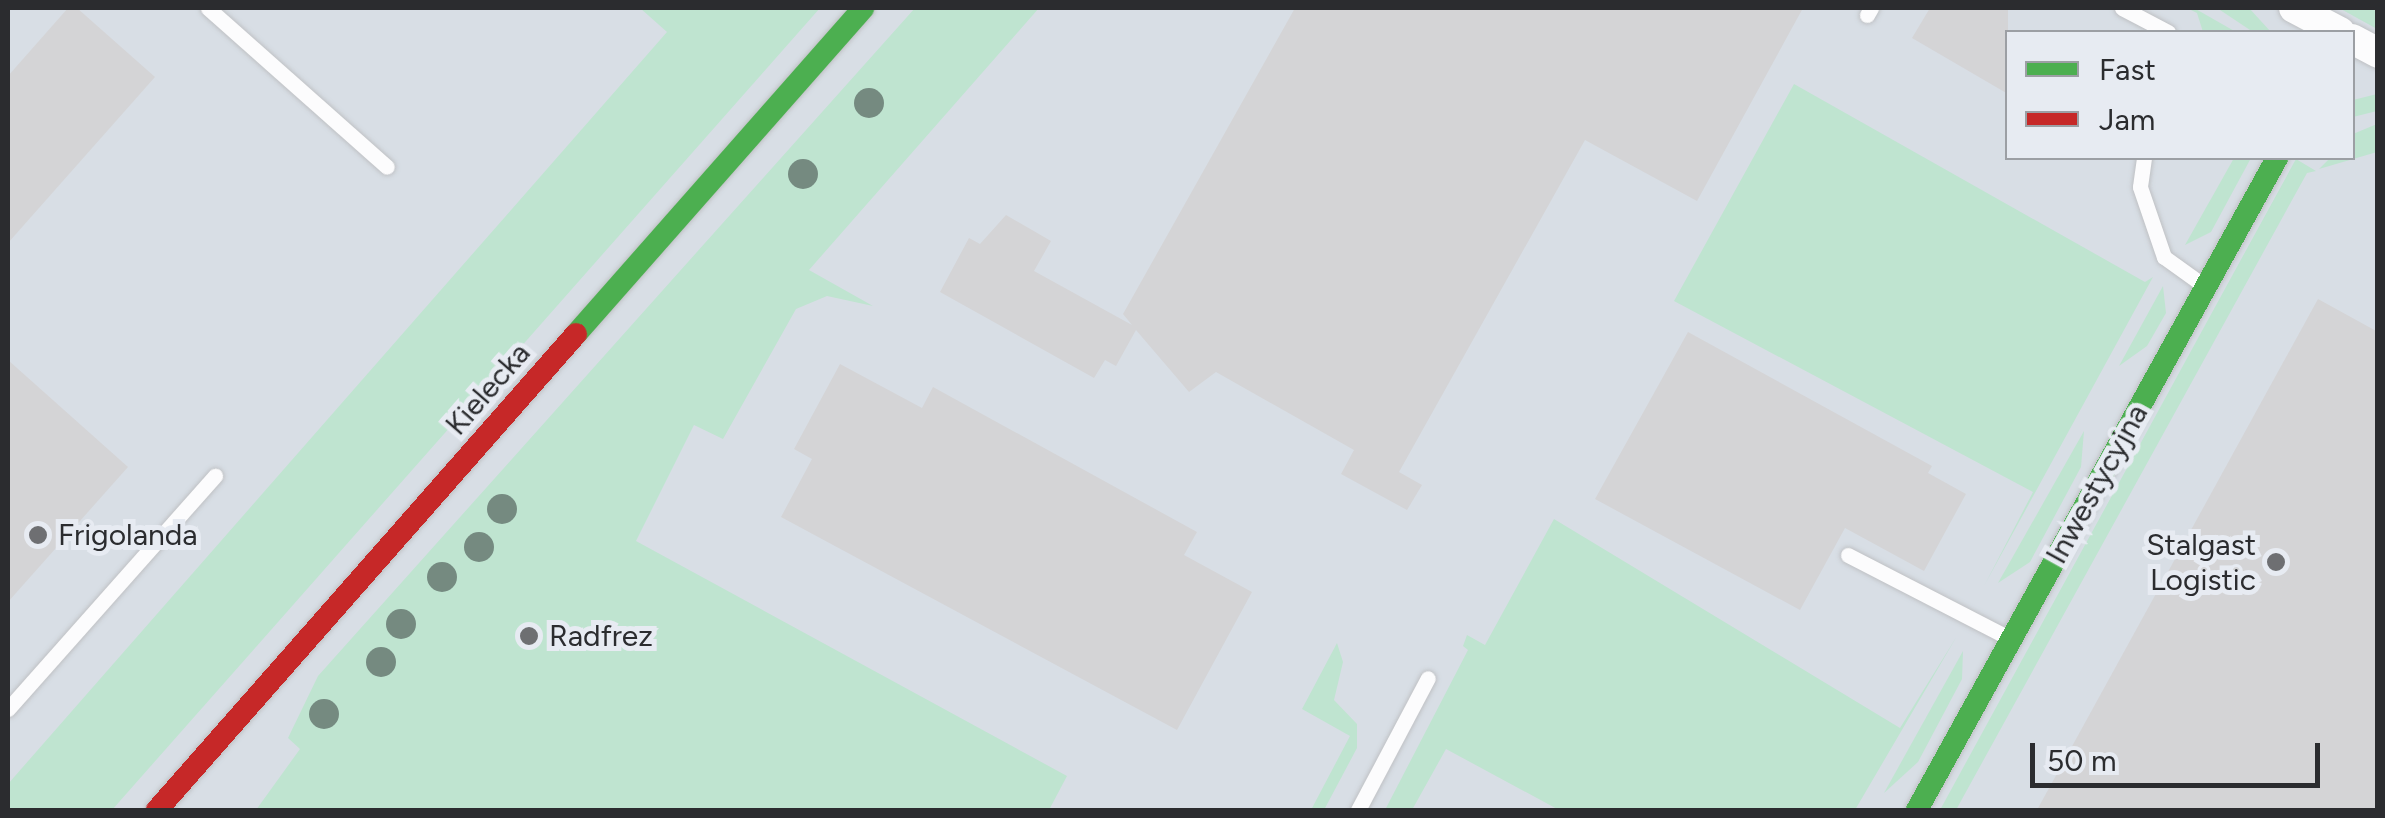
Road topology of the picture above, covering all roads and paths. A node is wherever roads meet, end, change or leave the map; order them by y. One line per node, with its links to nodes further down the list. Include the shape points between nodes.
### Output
1 (208, 8): 11 (lane)
2 (863, 8): 18 (main road, Kielecka)
3 (2122, 8): 5 (lane)
4 (2294, 8): 6 (street)
5 (2164, 30)
6 (2336, 30)
7 (2355, 42): 8 (street)
8 (2378, 53)
9 (2144, 160): 12 (lane, via 2140,187 2164,258)
10 (2276, 160): 12 (main road, Inwestycyjna)
11 (387, 167)
12 (2206, 287): 15 (main road, Inwestycyjna)
13 (215, 476): 17 (lane)
14 (1848, 555): 15 (lane)
15 (2012, 639): 20 (main road, Inwestycyjna)
16 (1428, 678): 19 (lane)
17 (8, 709)
18 (157, 810)
19 (1358, 810)
20 (1917, 810)

